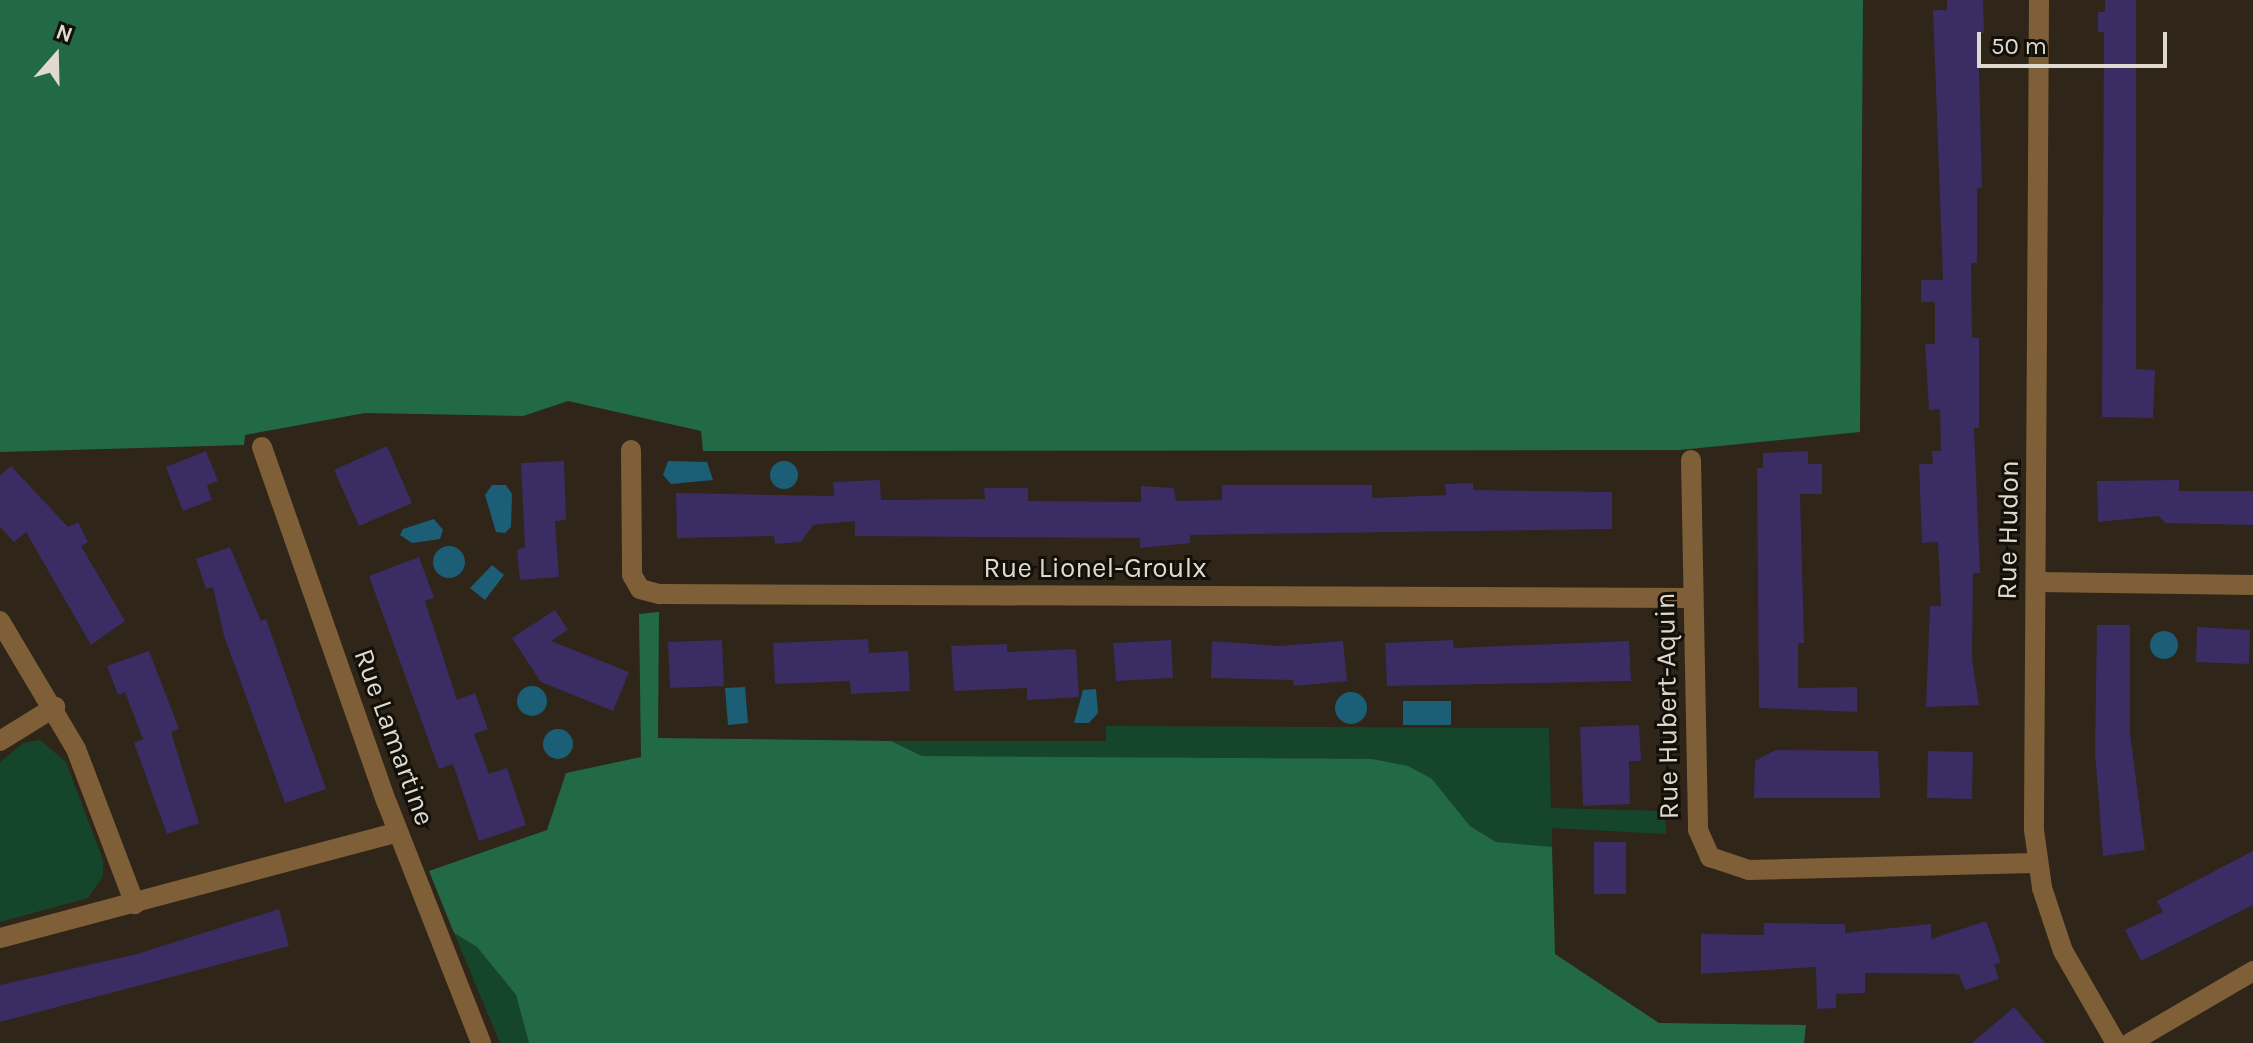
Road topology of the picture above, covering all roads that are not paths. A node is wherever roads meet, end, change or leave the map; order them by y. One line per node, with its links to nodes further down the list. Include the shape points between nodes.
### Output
1 (2039, 0): 5 (street, Rue Hudon)
2 (262, 447): 11 (street, Rue Lamartine)
3 (631, 450): 7 (street, Rue Lionel-Groulx, via 632,575 640,589 663,595)
4 (1691, 460): 7 (street, Rue Hubert-Aquin)
5 (2036, 582): 6 (street); 12 (street, Rue Hudon)
6 (2253, 585)
7 (1692, 598): 12 (street, Rue Hubert-Aquin, via 1698,830 1719,865 1855,870)
8 (0, 621): 9 (street)
9 (55, 707): 10 (street); 13 (street)
10 (0, 741)
11 (398, 832): 13 (street); 16 (street, Rue Lamartine)
12 (2036, 863): 17 (street, Rue Hudon, via 2063,951)
13 (135, 904): 14 (street)
14 (0, 938)
15 (2253, 971): 18 (street)
16 (481, 1043)
17 (2116, 1043)
18 (2130, 1043)

